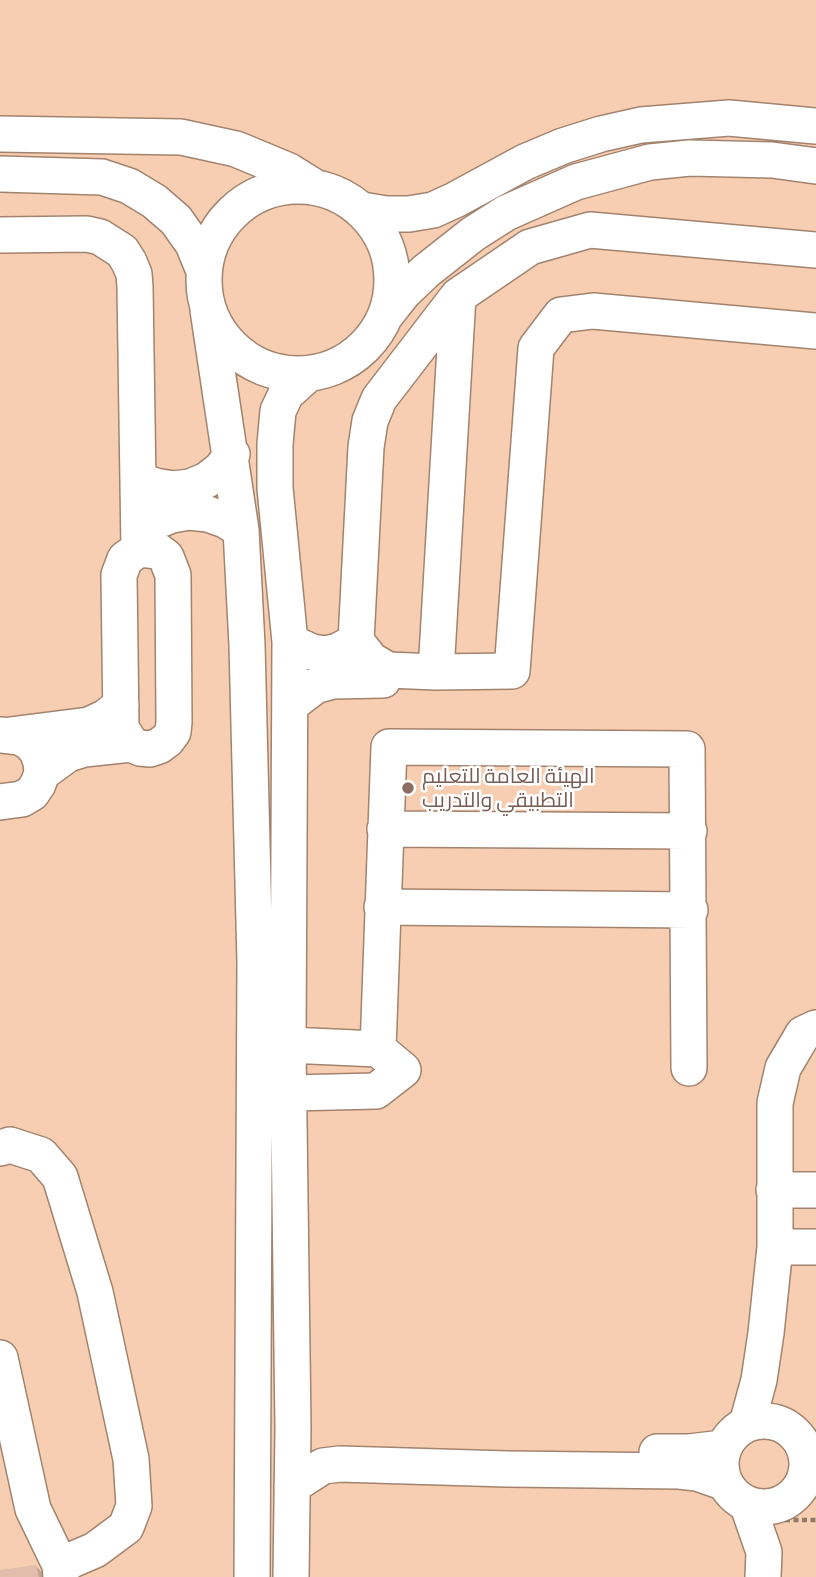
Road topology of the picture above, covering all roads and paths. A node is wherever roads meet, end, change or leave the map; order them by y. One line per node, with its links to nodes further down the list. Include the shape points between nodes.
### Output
1 (816, 126): 6 (street, via 729,118 641,125 563,146 433,210 409,214)
2 (0, 134): 5 (street, via 181,137 236,149)
3 (816, 166): 12 (street, via 690,158 612,170 576,182 506,213 473,234 426,271)
4 (1, 175): 9 (street, via 102,177 129,186 176,220)
5 (313, 186): 6 (street); 9 (street, via 263,192 240,205 222,223)
6 (362, 210): 12 (street, via 387,248 392,271)
7 (0, 234): 16 (street, via 87,234 122,251 129,262 135,287)
8 (816, 250): 10 (street, via 590,230 530,247)
9 (204, 271): 11 (street)
10 (458, 296): 19 (street, via 379,399 370,421); 22 (street)
11 (208, 310): 14 (street, via 230,346 247,359 266,369); 15 (street)
12 (385, 316): 14 (street, via 355,355)
13 (816, 331): 22 (street, via 593,311 561,315 536,348 512,671)
14 (308, 374): 20 (street, via 286,394 278,411 275,444)
15 (232, 454): 16 (street, via 221,469 190,487 164,488); 17 (street)
16 (139, 480): 18 (street)
17 (241, 530): 18 (street, via 208,514 189,512 163,519); 51 (street, via 255,962)
18 (139, 541): 23 (street, via 119,575); 26 (street, via 166,557 173,575 174,722 173,732 159,746)
19 (356, 641): 20 (street, via 326,654); 21 (street, via 371,660)
20 (290, 642): 24 (street)
21 (388, 670): 22 (street); 24 (street, via 383,680 315,685)
22 (436, 673)
23 (121, 705): 25 (street, via 89,725); 26 (street, via 121,727)
24 (290, 705): 34 (street)
25 (5, 735): 27 (street, via 30,743 37,751)
26 (131, 744): 27 (street, via 84,749 61,758)
27 (42, 773): 28 (street, via 32,793)
28 (0, 802)
29 (385, 830): 30 (street); 30 (street, via 388,747 687,749); 31 (street)
30 (689, 831): 32 (street)
31 (382, 906): 32 (street); 35 (street)
32 (690, 910): 36 (street)
33 (816, 1028): 39 (street, via 803,1034 783,1069 775,1103)
34 (288, 1045): 35 (street); 37 (street)
35 (378, 1049): 37 (street, via 403,1070 376,1091)
36 (689, 1068)
37 (290, 1093): 46 (street)
38 (0, 1148): 53 (street, via 9,1145 41,1155 60,1177 95,1292 131,1459 135,1506 126,1527)
39 (774, 1190): 40 (street); 41 (street)
40 (816, 1190)
41 (775, 1247): 42 (street); 43 (street)
42 (816, 1247)
43 (766, 1333): 45 (street); 47 (street, via 759,1380)
44 (0, 1358): 53 (street, via 33,1508)
45 (782, 1424): 47 (street, via 758,1420); 49 (street, via 798,1436 807,1455 806,1475 797,1492)
46 (293, 1428): 47 (street, via 334,1446 505,1454 689,1452); 48 (street)
47 (735, 1436): 49 (street, via 720,1465)
48 (293, 1502): 49 (street, via 323,1466 340,1464 679,1471 697,1473); 51 (street); 55 (street)
49 (757, 1503): 50 (path); 52 (street)
50 (816, 1520)
51 (253, 1521): 54 (street)
52 (764, 1565)
53 (61, 1571)
54 (252, 1577)
55 (291, 1577)

